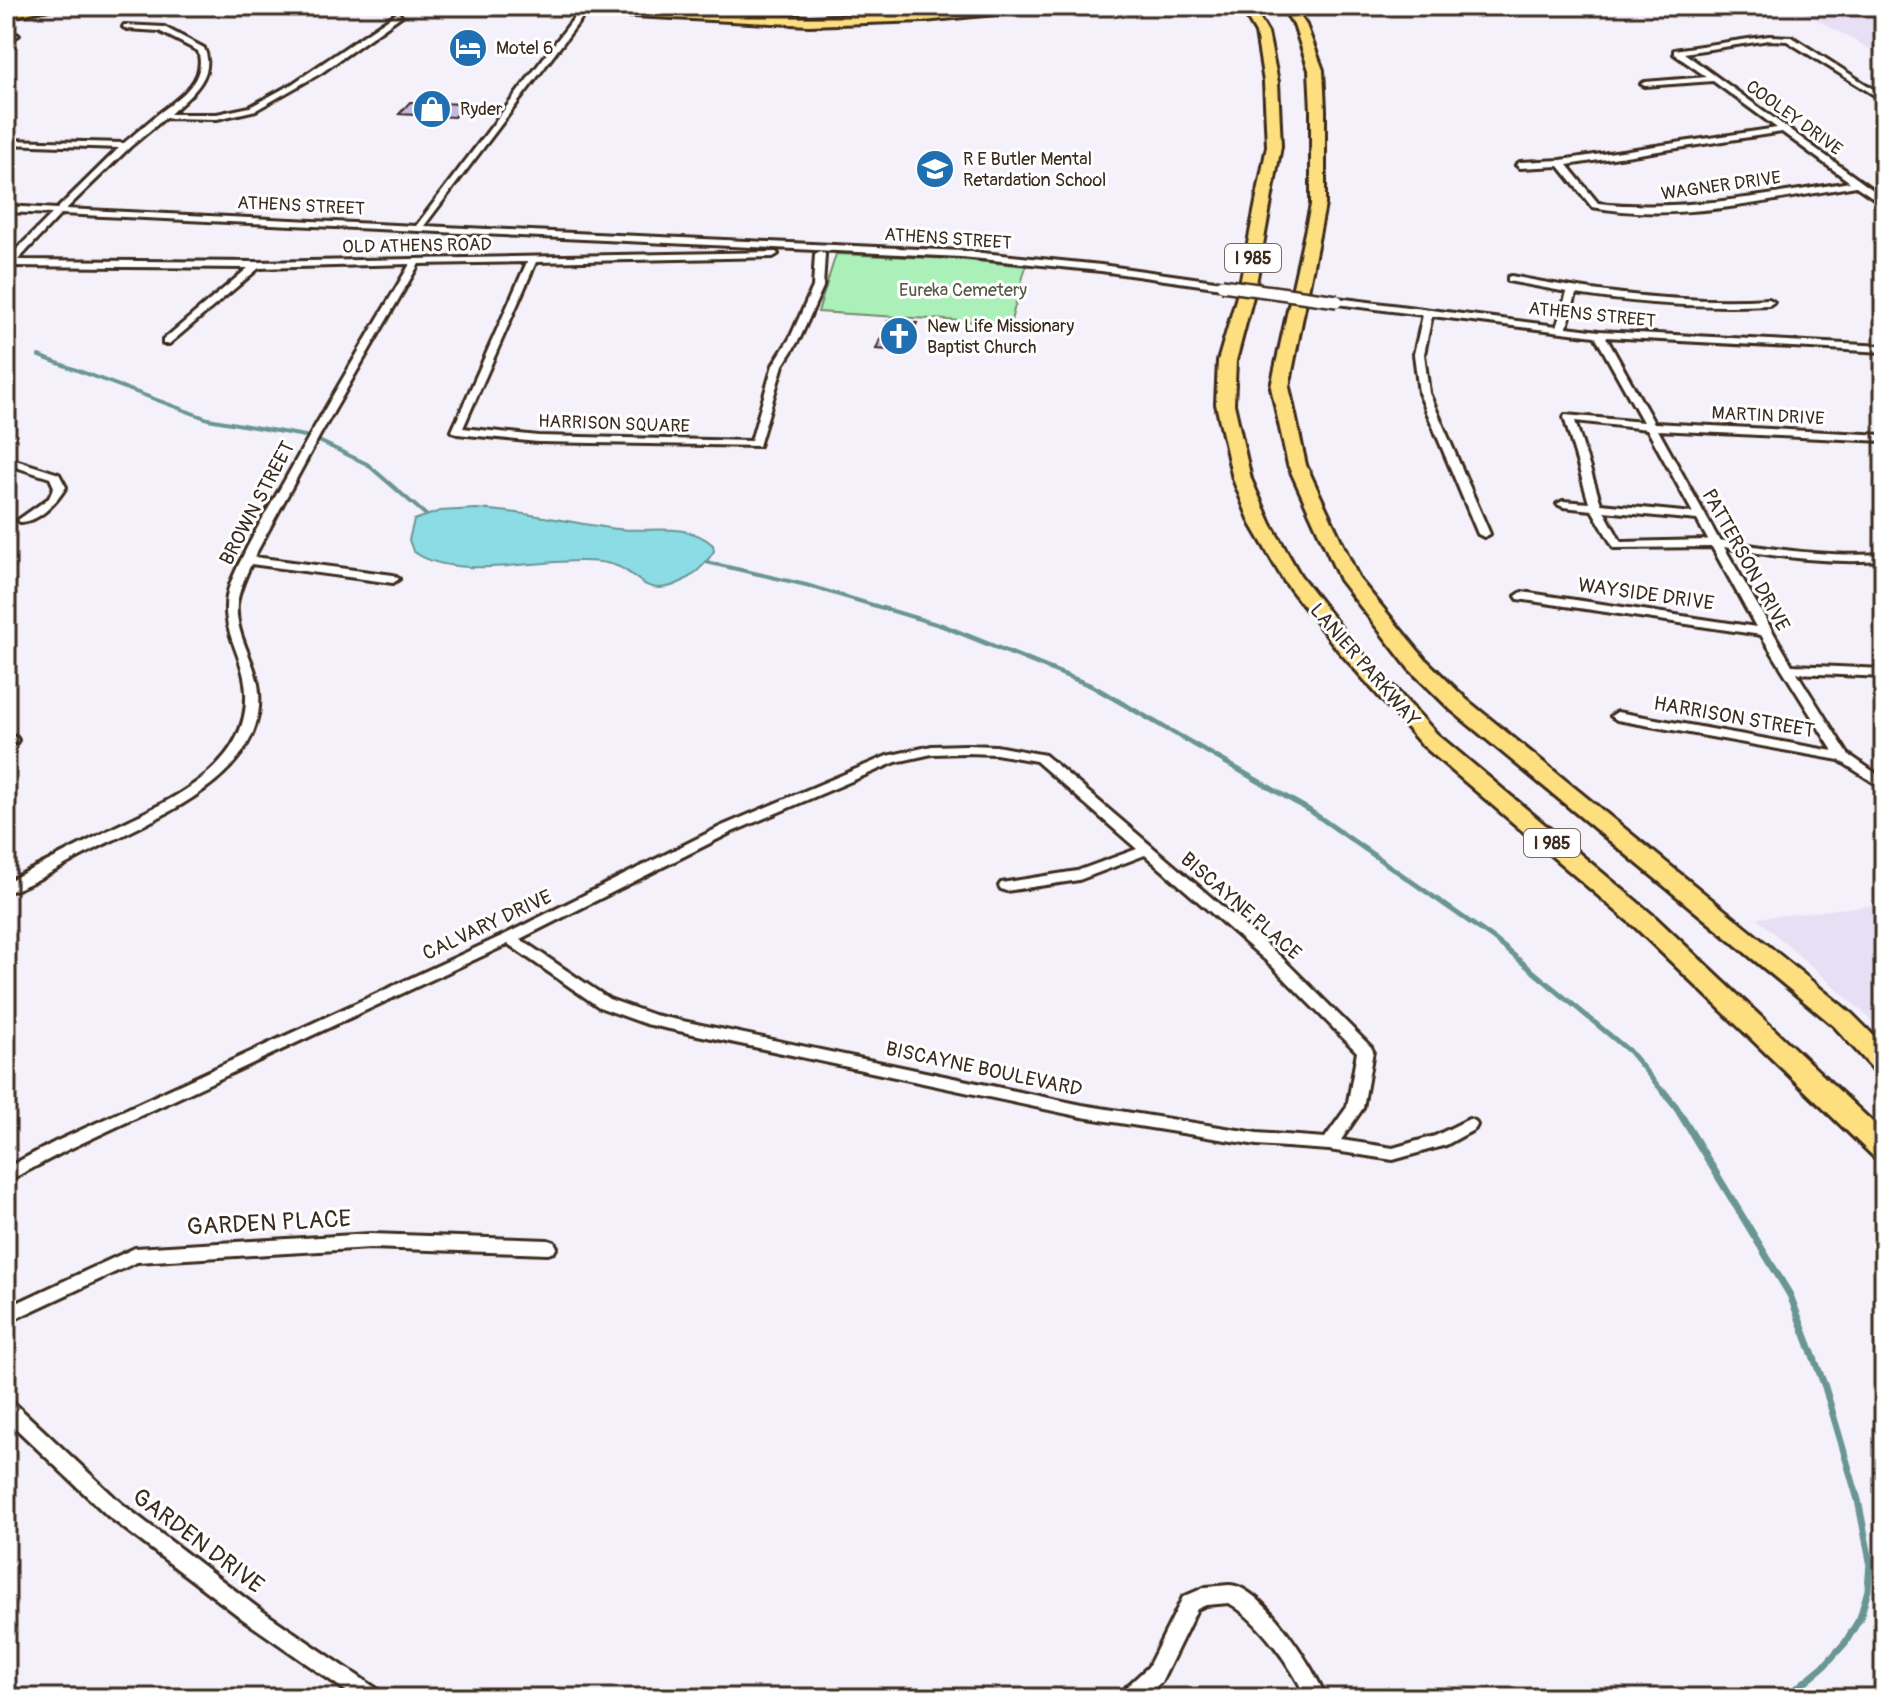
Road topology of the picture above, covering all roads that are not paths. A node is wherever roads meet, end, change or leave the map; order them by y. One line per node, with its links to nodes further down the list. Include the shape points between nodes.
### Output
1 (21, 6): 10 (highway)
2 (57, 6): 10 (highway)
3 (518, 6): 9 (highway)
4 (646, 6): 5 (highway, via 846,13)
5 (962, 6)
6 (1035, 6): 9 (highway, via 839,21)
7 (1246, 6): 69 (highway, LANIER PARKWAY / I 985, via 1262,33 1274,146 1247,289 1227,361 1225,404 1242,479 1261,524 1291,577 1354,658 1429,739 1645,922)
8 (1287, 6): 66 (highway, LANIER PARKWAY / I 985, via 1316,70 1318,205 1280,387 1297,465 1350,580 1417,664 1459,705 1843,1020)
9 (585, 8): 28 (street)
10 (6, 12)
11 (398, 14): 18 (street, via 246,112)
12 (127, 27): 18 (street, via 172,33 201,50 205,59 193,87)
13 (15, 35): 14 (street)
14 (6, 41)
15 (1714, 79): 16 (street); 17 (street, COOLEY DRIVE, via 1678,49 1789,39); 19 (street, COOLEY DRIVE)
16 (1645, 84)
17 (1884, 99)
18 (160, 116): 21 (street)
19 (1781, 130): 22 (street); 24 (street, COOLEY DRIVE)
20 (6, 142): 21 (street)
21 (126, 146): 27 (street)
22 (1561, 163): 23 (street); 24 (street, WAGNER DRIVE, via 1595,205 1632,211 1669,211)
23 (1520, 165)
24 (1857, 183): 25 (street, COOLEY DRIVE)
25 (1884, 202)
26 (6, 209): 27 (street, ATHENS STREET)
27 (59, 211): 28 (street, ATHENS STREET); 32 (street)
28 (419, 227): 29 (street, ATHENS STREET)
29 (822, 251): 30 (street, OLD ATHENS ROAD); 30 (street, HARRISON SQUARE, via 818,287 778,365 755,444 538,439 457,431); 37 (street, ATHENS STREET, bridge, via 1033,261)
30 (533, 259): 31 (street, OLD ATHENS ROAD)
31 (416, 262): 33 (street, OLD ATHENS ROAD); 52 (street, BROWN STREET)
32 (8, 263): 33 (street, OLD ATHENS ROAD)
33 (257, 265): 40 (street)
34 (1511, 279): 35 (street, ATHENS STREET)
35 (1572, 292): 36 (street, ATHENS STREET, via 1707,304); 38 (street)
36 (1769, 302)
37 (1428, 312): 38 (street, ATHENS STREET); 49 (street, via 1419,354 1424,393)
38 (1561, 330): 39 (street, ATHENS STREET)
39 (1599, 334): 41 (street, ATHENS STREET); 42 (street, PATTERSON DRIVE)
40 (166, 342)
41 (1884, 349)
42 (1649, 426): 43 (street, MARTIN DRIVE); 46 (street, MARTIN DRIVE, via 1569,417); 47 (street, PATTERSON DRIVE)
43 (1884, 438)
44 (6, 460): 48 (street, via 55,476 60,487 53,500)
45 (1563, 504): 46 (street)
46 (1597, 507): 47 (street); 50 (street, via 1618,546)
47 (1702, 517): 50 (street, PATTERSON DRIVE)
48 (24, 520)
49 (1484, 534)
50 (1718, 543): 51 (street, via 1785,555); 55 (street, PATTERSON DRIVE)
51 (1884, 557)
52 (248, 560): 53 (street); 64 (street, BROWN STREET, via 233,592 230,618 253,699 248,733 233,756 192,794)
53 (393, 579)
54 (1522, 596): 55 (street, WAYSIDE DRIVE)
55 (1765, 632): 56 (street, PATTERSON DRIVE)
56 (1789, 669): 57 (street); 60 (street, PATTERSON DRIVE)
57 (1884, 673)
58 (1617, 716): 60 (street, HARRISON STREET)
59 (996, 750): 62 (street, BISCAYNE PLACE, via 1040,758); 65 (street, CALVARY DRIVE, via 932,750 892,759 727,829)
60 (1843, 757): 61 (street, PATTERSON DRIVE)
61 (1884, 785)
62 (1146, 850): 63 (street, via 1079,875); 68 (street, BISCAYNE PLACE, via 1276,961 1365,1051 1355,1108)
63 (1006, 886)
64 (6, 888)
65 (509, 938): 68 (street, BISCAYNE BOULEVARD, via 604,1003 651,1020 1082,1111 1257,1139); 70 (street, CALVARY DRIVE, via 216,1072)
66 (1884, 1063)
67 (1469, 1125): 68 (street, BISCAYNE BOULEVARD, via 1440,1141 1393,1154)
68 (1329, 1144)
69 (1884, 1150)
70 (6, 1176)
71 (548, 1247): 72 (street, GARDEN PLACE, via 370,1241 135,1255)
72 (6, 1316)
73 (6, 1407): 74 (street, GARDEN DRIVE, via 115,1510)
74 (373, 1698)
75 (1129, 1698): 76 (street, via 1155,1674 1190,1603 1201,1596 1235,1594 1280,1638)
76 (1316, 1698)

